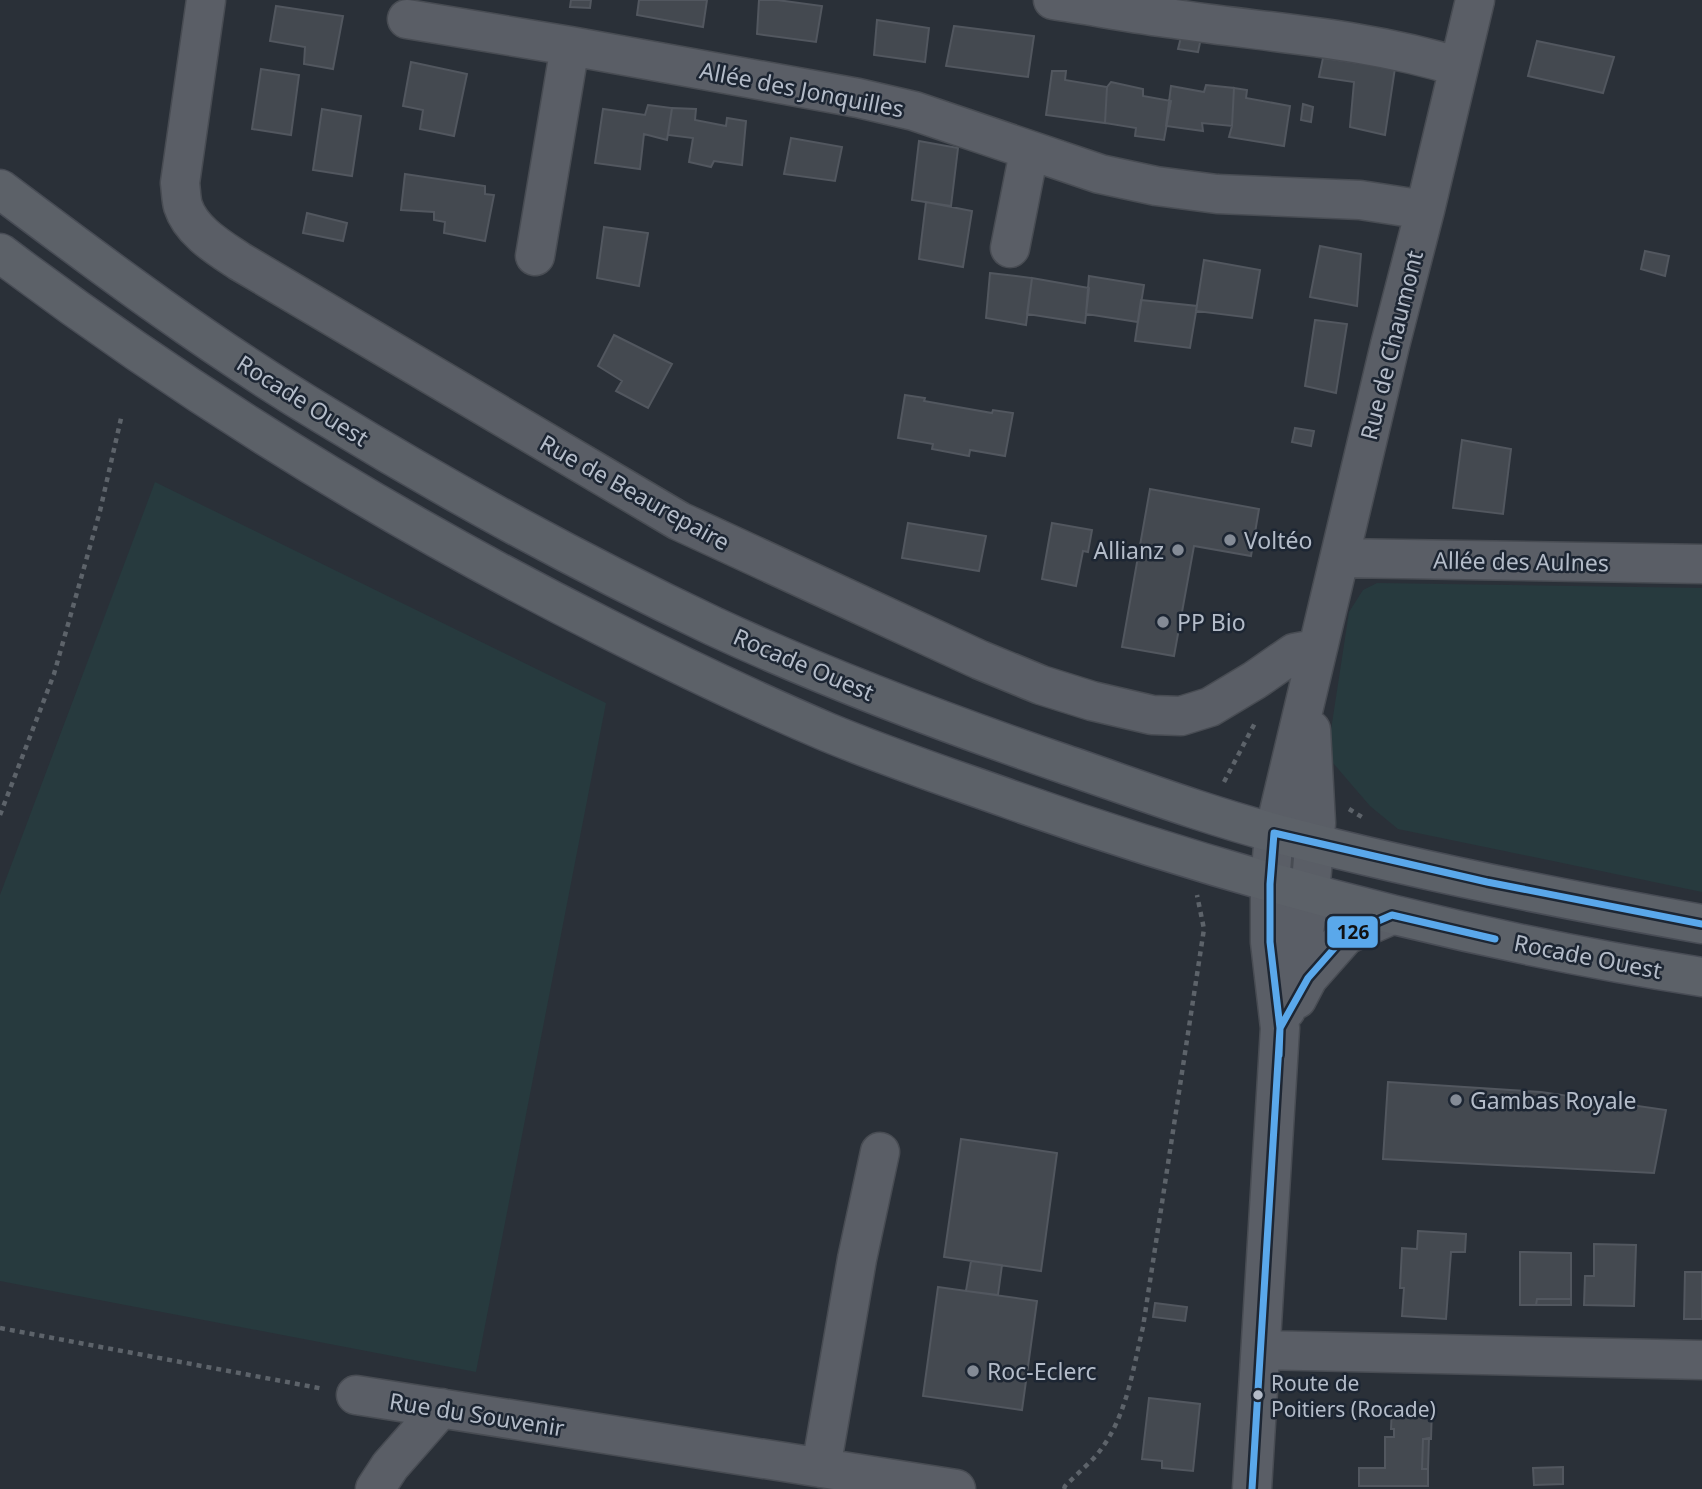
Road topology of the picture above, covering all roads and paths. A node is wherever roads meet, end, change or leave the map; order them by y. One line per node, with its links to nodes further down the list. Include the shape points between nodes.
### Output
1 (206, 0): 18 (street, Rue de Beaurepaire, via 180,183 183,206 193,224 239,261 590,470 679,521 798,577 980,660 1092,702 1152,715 1181,716 1210,707 1294,653)
2 (1053, 0): 4 (street)
3 (1475, 0): 8 (street, Rue de Chaumont)
4 (1174, 10): 5 (street)
5 (1257, 15): 8 (street)
6 (407, 19): 7 (street, Allée des Jonquilles)
7 (570, 46): 9 (street, Allée des Jonquilles, via 914,111); 14 (street)
8 (1459, 67): 11 (street, Rue de Chaumont)
9 (1029, 152): 11 (street, Allée des Jonquilles, via 1156,186 1217,194 1360,200); 12 (street)
10 (0, 188): 21 (main road, Rocade Ouest, via 83,252 310,407 560,550 846,684)
11 (1425, 210): 16 (street, Rue de Chaumont)
12 (1010, 248)
13 (0, 253): 25 (main road, Rocade Ouest, via 283,448 538,594 697,674 827,732)
14 (535, 256)
15 (122, 414): 22 (path, via 54,674)
16 (1340, 558): 17 (street, Allée des Aulnes); 18 (street, Rue de Chaumont)
17 (1702, 564)
18 (1316, 649): 19 (street, Rue de Chaumont)
19 (1308, 691): 23 (street, Rue de Chaumont); 24 (street, Rue de Chaumont)
20 (1260, 714): 21 (path)
21 (1208, 812): 23 (main road, Rocade Ouest)
22 (0, 814)
23 (1274, 833): 24 (main road, Rocade Ouest); 26 (street, Rue de Chaumont)
24 (1314, 843): 27 (street, Rue de Chaumont); 29 (main road, Rocade Ouest, via 1567,901)
25 (1191, 860): 26 (main road, Rocade Ouest); 41 (path, via 1186,876 1196,889 1203,929 1143,1327 1116,1425 1094,1458)
26 (1270, 884): 27 (main road, Rocade Ouest); 31 (street, Rue de Chaumont, via 1270,942)
27 (1310, 894): 28 (main road, Rocade Ouest); 31 (street, Rue de Chaumont, via 1297,976)
28 (1391, 915): 30 (main road, Rocade Ouest, via 1560,953); 31 (street, via 1346,934 1308,978)
29 (1702, 924)
30 (1702, 977)
31 (1280, 1028): 34 (street, Rue de Chaumont)
32 (880, 1152): 38 (street)
33 (0, 1328): 36 (path, Rue du Souvenir)
34 (1261, 1350): 35 (street); 42 (street, Rue de Chaumont)
35 (1702, 1360)
36 (356, 1395): 37 (street, Rue du Souvenir)
37 (442, 1408): 38 (street, Rue du Souvenir); 39 (street)
38 (821, 1468): 40 (street, Rue du Souvenir)
39 (375, 1489)
40 (956, 1489)
41 (1064, 1489)
42 (1252, 1489)

